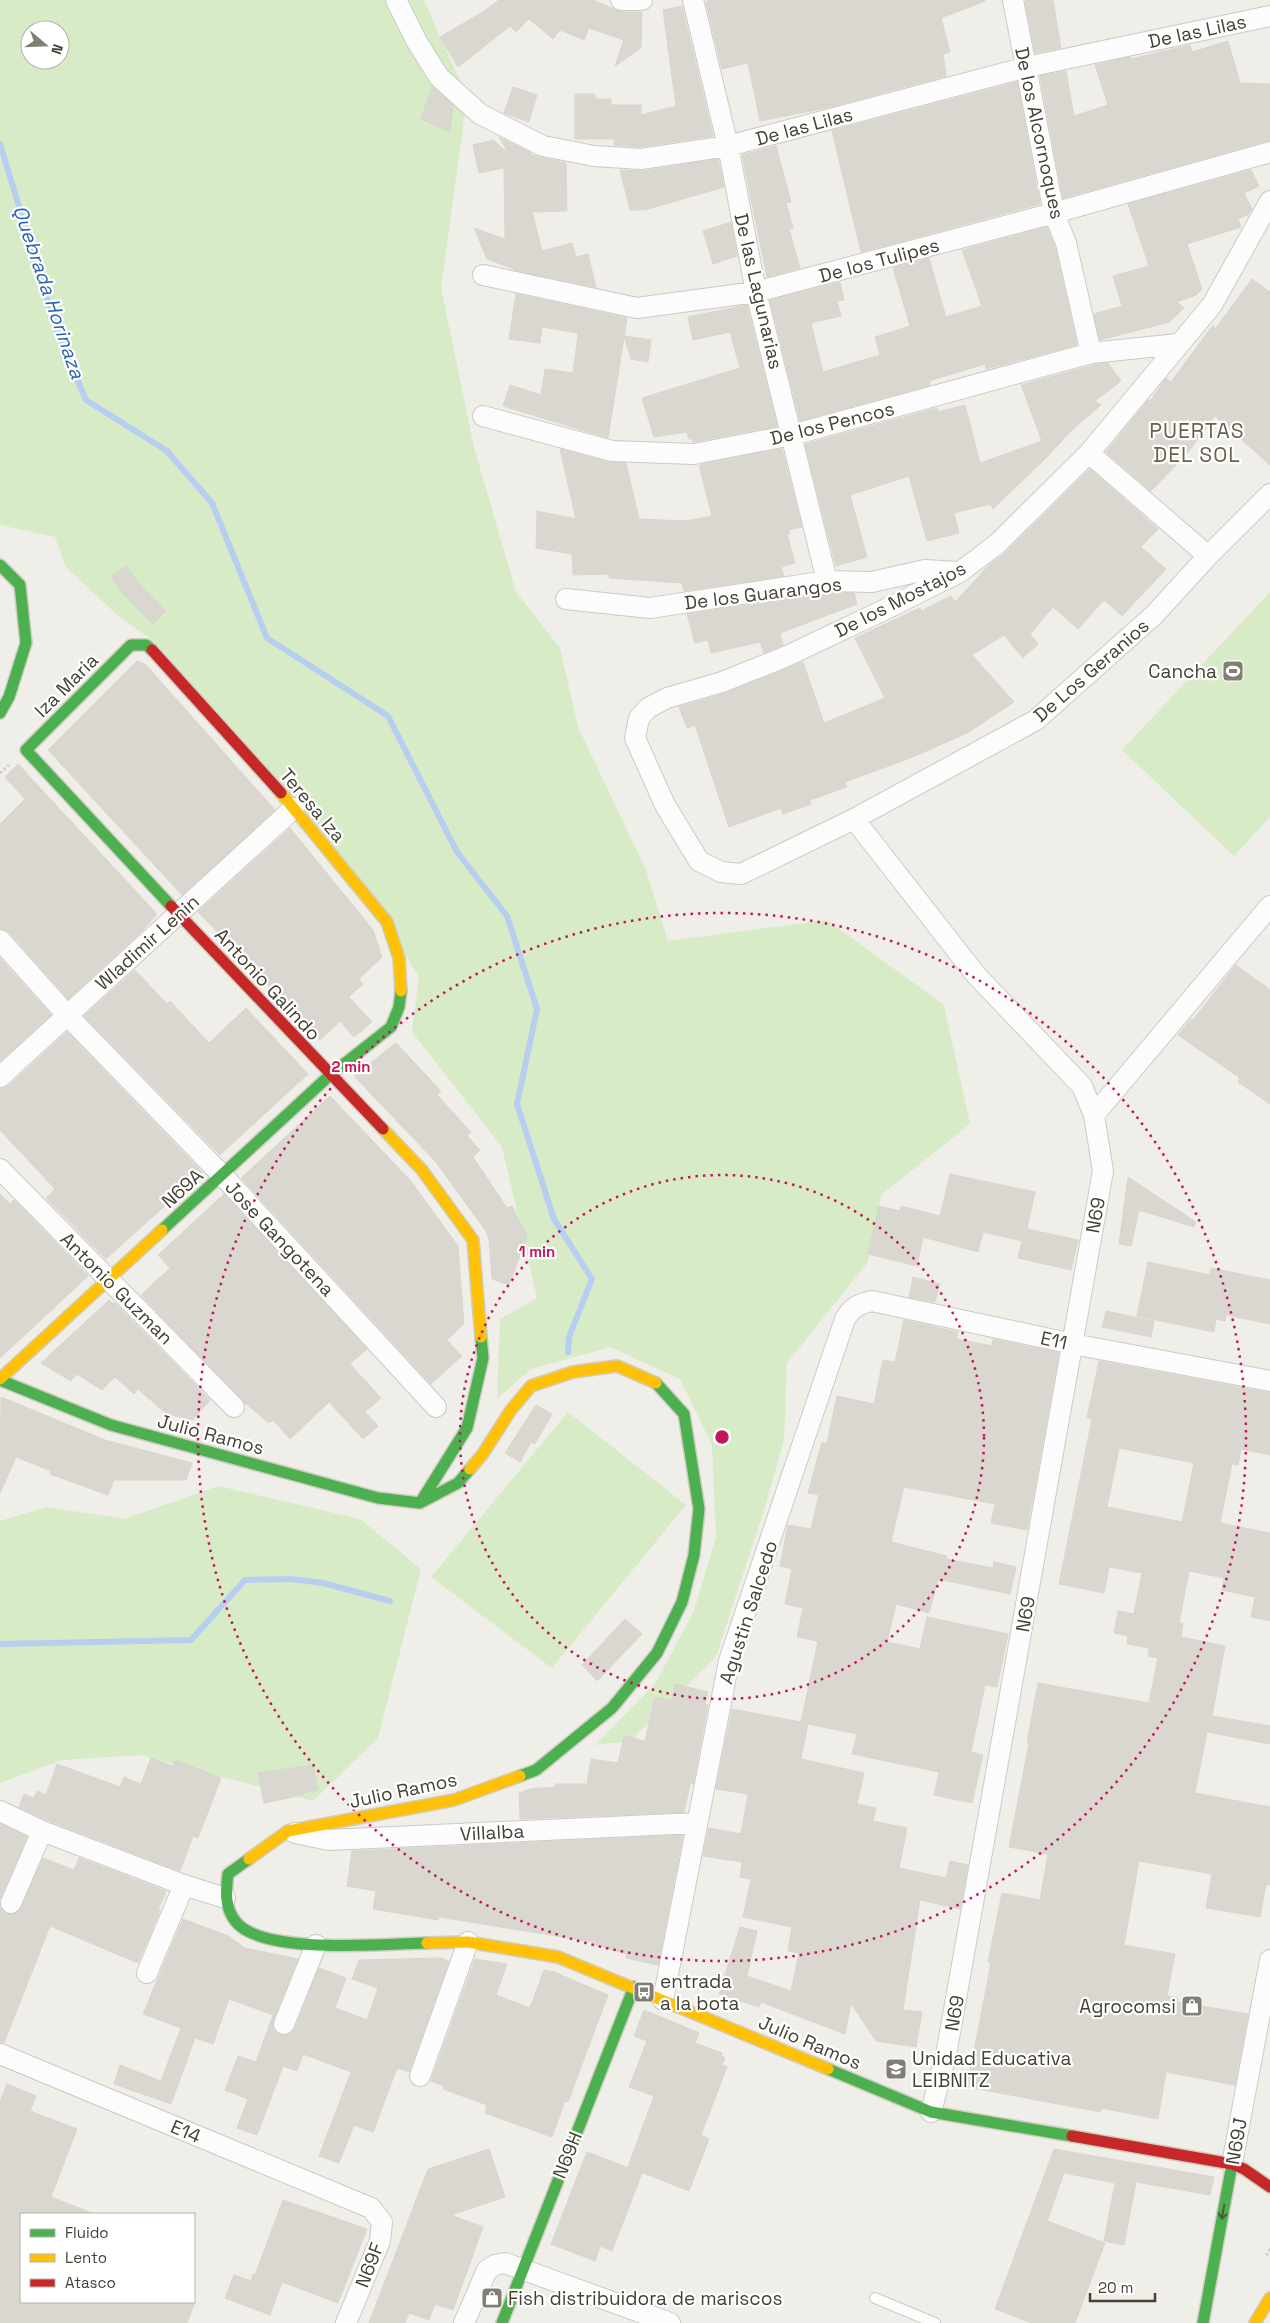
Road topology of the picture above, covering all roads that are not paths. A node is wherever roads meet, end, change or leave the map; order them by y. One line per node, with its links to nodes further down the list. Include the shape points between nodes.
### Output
1 (396, 0): 8 (street, De las Lilas, via 439,77 480,114 543,146 594,156 641,159)
2 (621, 0): 3 (street)
3 (642, 0)
4 (693, 0): 8 (street, De las Lagunarias)
5 (1013, 0): 7 (street, De los Alcornoques)
6 (1270, 16): 7 (street, De las Lilas)
7 (1026, 67): 8 (street, De las Lilas); 11 (street, De los Alcornoques)
8 (728, 146): 13 (street, De las Lagunarias)
9 (1270, 152): 11 (street, De los Tulipes)
10 (1270, 201): 14 (street, De los Mostajos, via 1212,305)
11 (1054, 213): 13 (street, De los Tulipes); 15 (street, De los Alcornoques, via 1066,243)
12 (483, 274): 13 (street, De los Tulipes, via 637,308)
13 (756, 292): 17 (street, De las Lagunarias)
14 (1178, 344): 15 (street, De los Pencos); 18 (street, De los Mostajos)
15 (1091, 353): 17 (street, De los Pencos)
16 (483, 416): 17 (street, De los Pencos, via 612,451 694,454)
17 (792, 436): 23 (street, De las Lagunarias)
18 (1089, 453): 20 (street); 22 (street, De los Mostajos, via 997,544)
19 (1270, 494): 20 (street, De Los Geranios)
20 (1208, 556): 29 (street, De Los Geranios, via 1154,615 1036,720)
21 (0, 565): 26 (main road, via 20,586 26,643 9,697)
22 (960, 572): 23 (street, De los Guarangos, via 925,570 872,582); 30 (street, De los Mostajos, via 785,658 722,682 667,698 648,708 639,718 635,738 665,805 700,861 721,872)
23 (827, 581): 24 (street, De los Guarangos, via 650,608)
24 (566, 599)
25 (131, 645): 27 (main road, Iza Maria); 28 (main road, Teresa Iza, via 146,645 158,653)
26 (0, 713)
27 (26, 750): 32 (main road, Antonio Galindo)
28 (294, 808): 32 (street, Wladimir Lenin); 35 (main road, Teresa Iza, via 387,922 399,958 401,988 399,1007)
29 (854, 818): 30 (street, De Los Geranios); 38 (street, via 976,975 1082,1086)
30 (741, 874)
31 (1270, 906): 38 (street)
32 (178, 914): 34 (street, Wladimir Lenin); 36 (main road, Antonio Galindo)
33 (0, 940): 34 (street, Jose Gangotena)
34 (67, 1014): 37 (street, Wladimir Lenin); 40 (street, Jose Gangotena)
35 (390, 1027): 36 (main road, N69A)
36 (330, 1075): 40 (main road, N69A); 48 (main road, Antonio Galindo, via 422,1170 473,1240 483,1358 467,1428)
37 (0, 1077)
38 (1094, 1115): 43 (street, N69, via 1103,1171)
39 (0, 1169): 41 (street, Antonio Guzman)
40 (222, 1175): 41 (main road, N69A); 47 (street, Jose Gangotena)
41 (108, 1279): 44 (main road, N69A); 46 (street, Antonio Guzman)
42 (845, 1319): 43 (street, E11, via 860,1303 872,1301); 50 (street, Agustin Salcedo, via 729,1661)
43 (1073, 1344): 45 (street, E11); 65 (street, N69, via 946,2054)
44 (0, 1379): 48 (main road, Julio Ramos, via 111,1425 378,1498)
45 (1270, 1381)
46 (234, 1406)
47 (436, 1407)
48 (420, 1503): 52 (main road, Julio Ramos, via 458,1483 531,1386 573,1372 617,1366 656,1383 684,1414 699,1509 694,1555 682,1602 657,1653 612,1708 536,1770 454,1800)
49 (0, 1812): 51 (street)
50 (696, 1823): 52 (street, Villalba, via 329,1840); 61 (street, Agustin Salcedo)
51 (42, 1831): 53 (street); 55 (street)
52 (288, 1831): 54 (main road, Julio Ramos, via 228,1874)
53 (184, 1885): 54 (street); 59 (street)
54 (224, 1898): 57 (main road, Julio Ramos, via 234,1921 249,1933)
55 (11, 1903)
56 (468, 1942): 57 (main road, Julio Ramos); 60 (main road, Julio Ramos, via 558,1957); 64 (street)
57 (316, 1945): 62 (street)
58 (1270, 1960): 66 (street, N69J)
59 (147, 1973)
60 (634, 1987): 61 (main road, Julio Ramos); 69 (main road, N69H)
61 (662, 2000): 65 (main road, Julio Ramos)
62 (284, 2024)
63 (0, 2054): 68 (street, E14)
64 (420, 2076)
65 (931, 2112): 66 (main road, Julio Ramos)
66 (1232, 2164): 67 (main road, Julio Ramos, via 1244,2168); 77 (main road, N69J, one-way to 77)
67 (1270, 2187)
68 (371, 2208): 72 (street, N69F, via 382,2222 380,2241)
69 (522, 2269): 73 (street, via 505,2263 487,2270); 74 (main road, N69H); 75 (street)
70 (875, 2298): 76 (lane)
71 (1270, 2298): 78 (main road)
72 (346, 2323)
73 (464, 2323)
74 (502, 2323)
75 (670, 2323)
76 (935, 2323)
77 (1203, 2323)
78 (1254, 2323)

